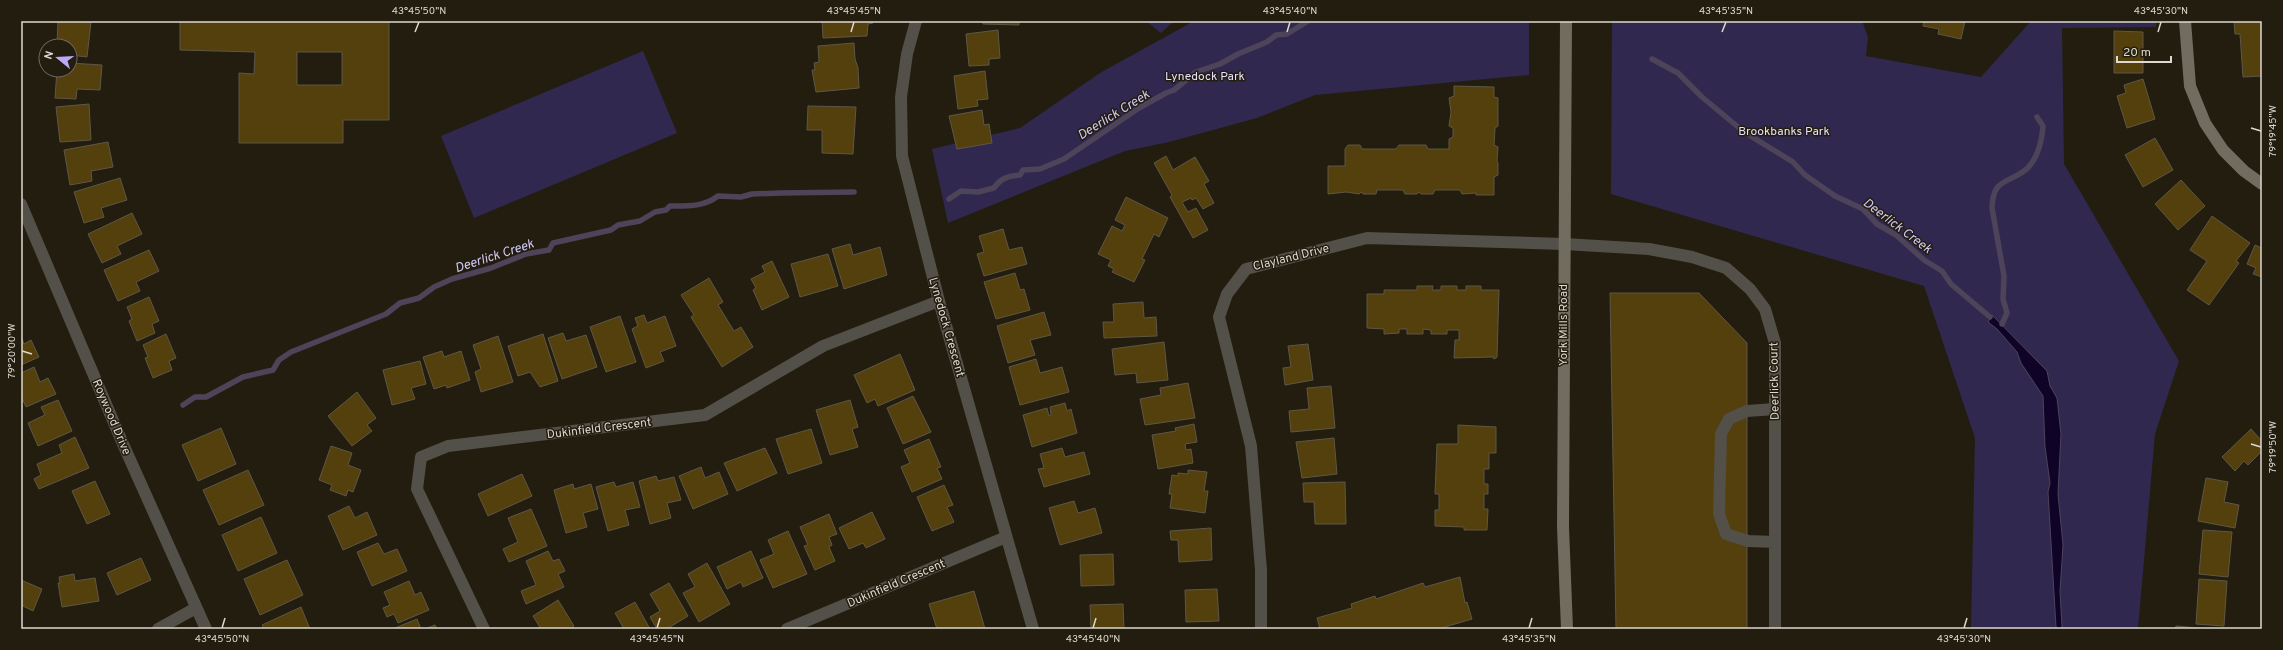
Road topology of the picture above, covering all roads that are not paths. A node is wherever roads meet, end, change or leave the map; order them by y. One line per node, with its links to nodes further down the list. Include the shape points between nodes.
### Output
1 (916, 21): 7 (street, Lynedock Crescent, via 907,54 901,97 902,156)
2 (1566, 21): 6 (main road, York Mills Road)
3 (2185, 21): 4 (main road, via 2190,86 2206,122 2223,150)
4 (2262, 184)
5 (21, 204): 11 (street, Roywood Drive)
6 (1564, 244): 8 (street, Deerlick Court, via 1649,249 1692,257 1726,268 1750,289 1765,309 1775,343); 17 (street, Clayland Drive, via 1367,238 1246,269 1227,294 1219,317 1251,446 1261,570); 18 (main road, York Mills Road, via 1563,527)
7 (939, 301): 9 (street, Lynedock Crescent); 14 (street, Dukinfield Crescent, via 823,346 705,415 448,446 421,457 417,489)
8 (1775, 409): 10 (street, Deerlick Court); 10 (street, via 1747,411 1729,419 1721,434 1719,514 1726,534 1748,541)
9 (1006, 537): 15 (street, Dukinfield Crescent); 16 (street, Lynedock Crescent)
10 (1776, 542): 19 (street, Deerlick Court)
11 (196, 608): 12 (street); 13 (street, Roywood Drive)
12 (158, 629)
13 (206, 629)
14 (484, 629)
15 (787, 629)
16 (1033, 629)
17 (1261, 629)
18 (1566, 629)
19 (1775, 629)

